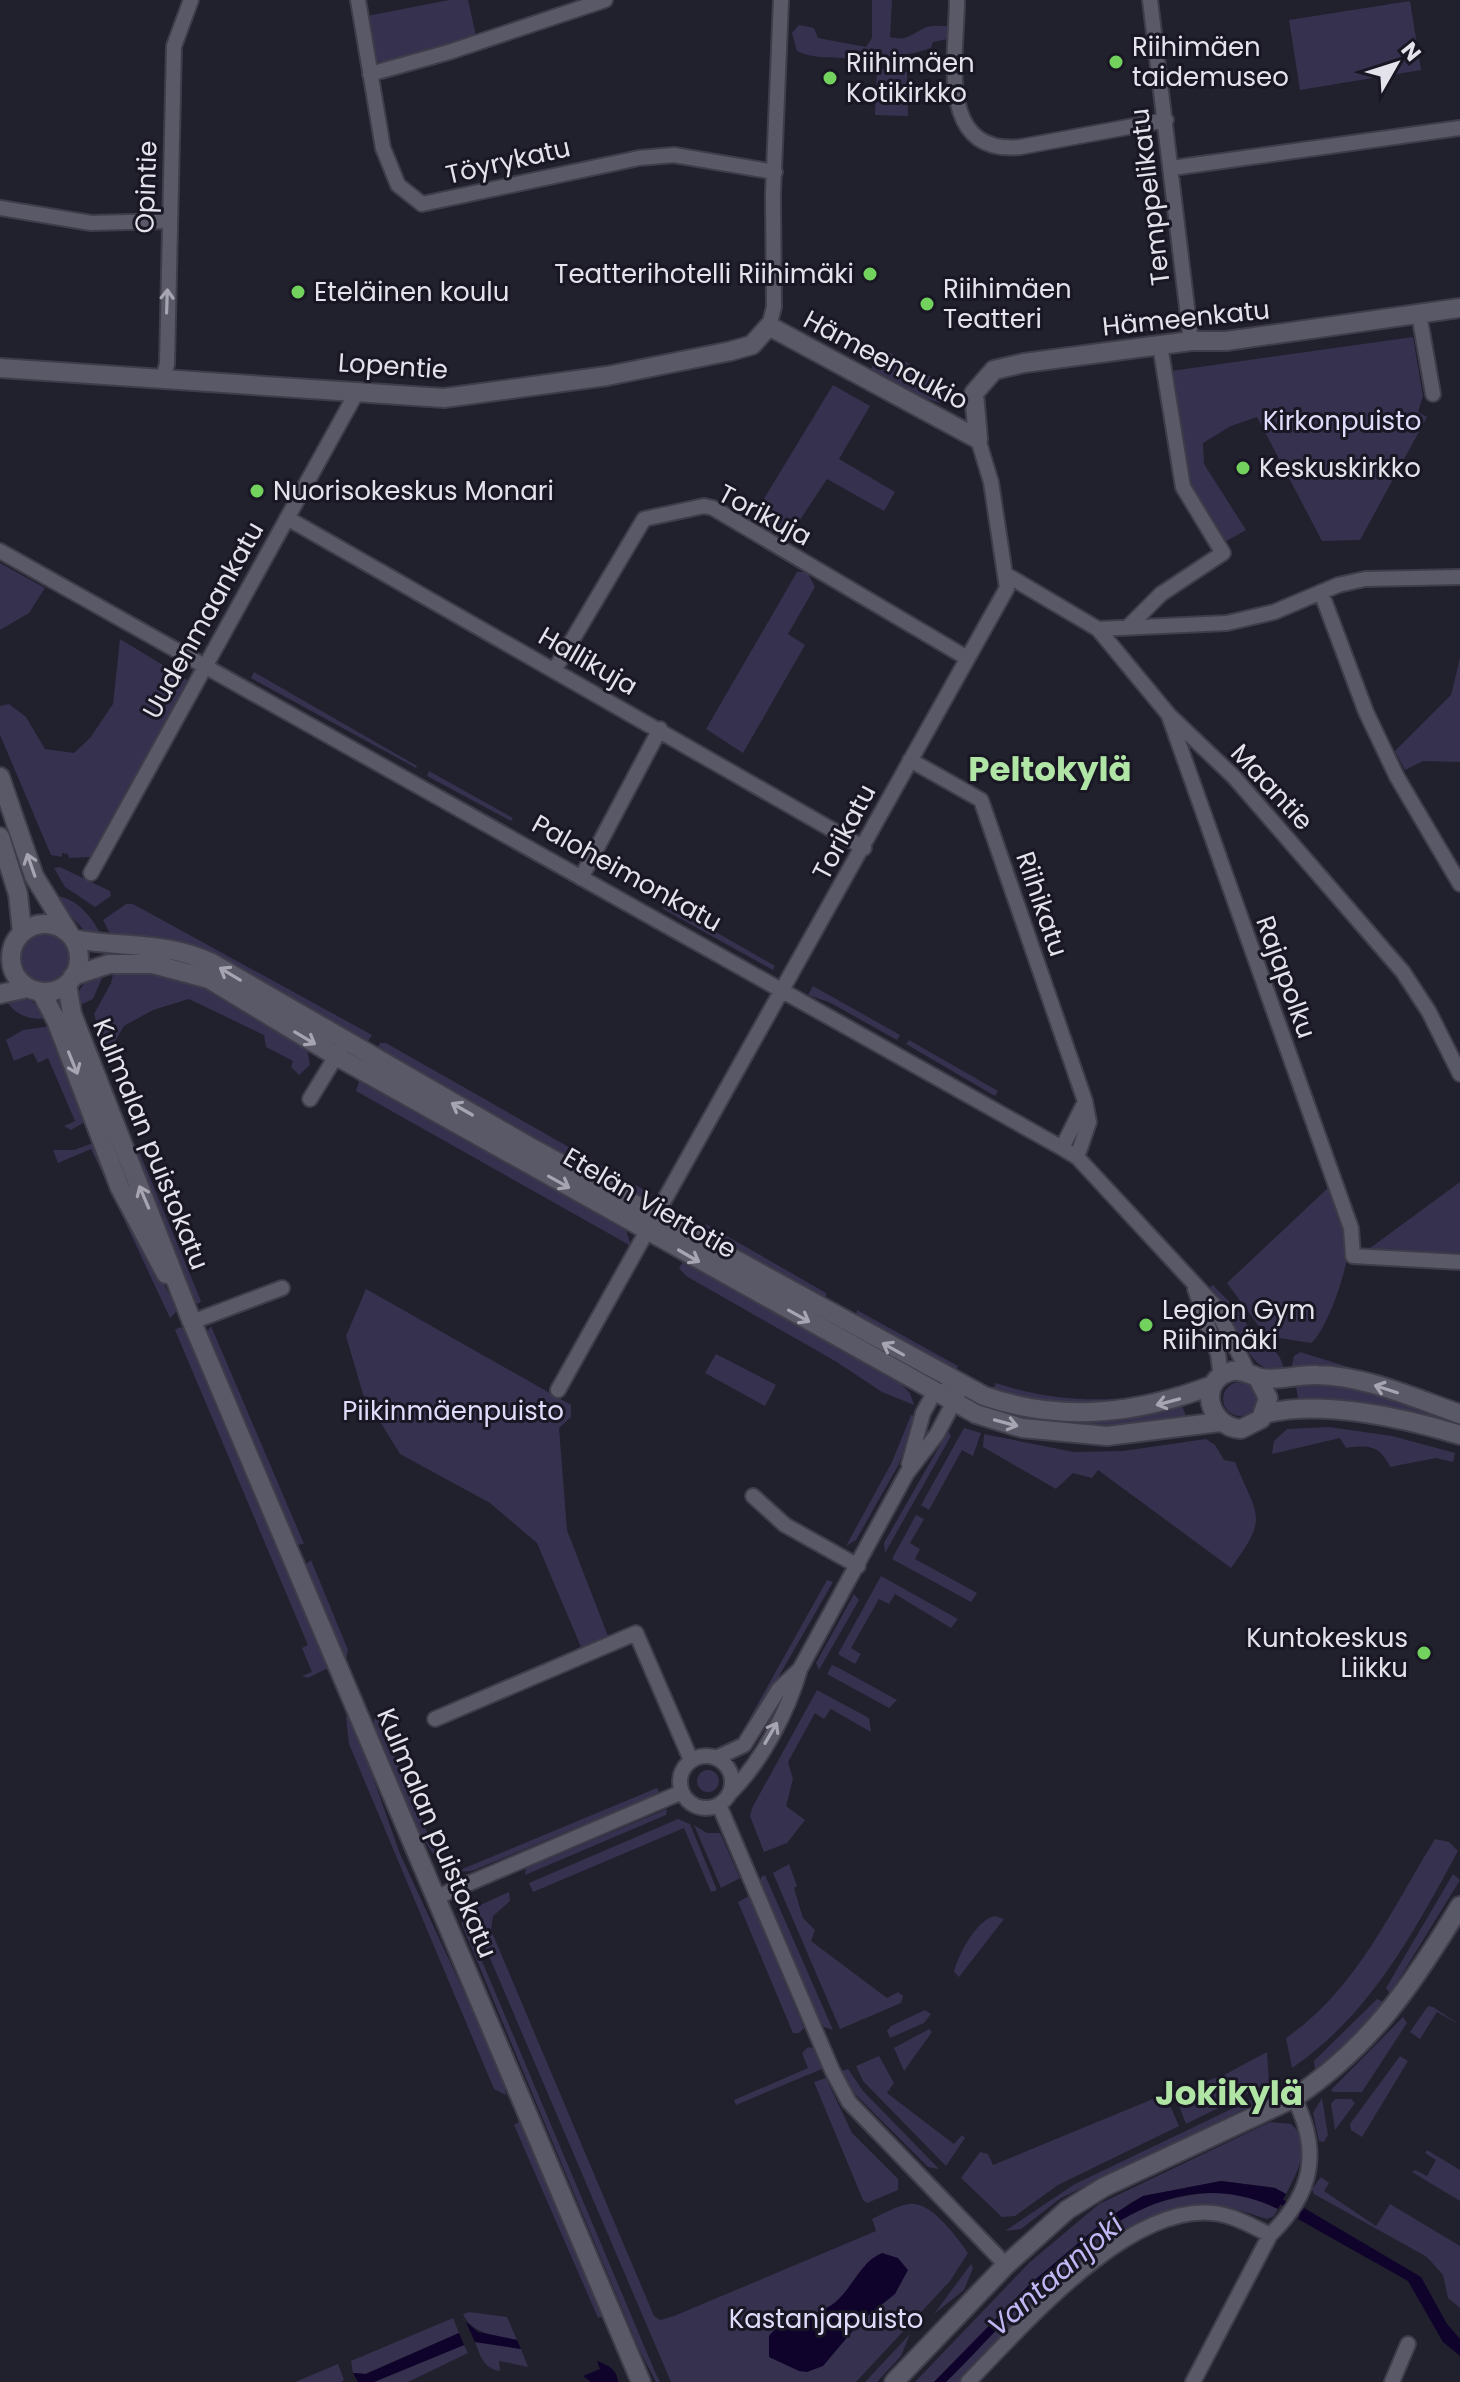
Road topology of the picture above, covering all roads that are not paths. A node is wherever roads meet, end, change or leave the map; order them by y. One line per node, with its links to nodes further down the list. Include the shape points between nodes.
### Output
1 (191, 0): 13 (street, Opintie, via 174,46)
2 (358, 0): 7 (street, Töyrykatu)
3 (605, 0): 7 (street)
4 (781, 0): 11 (street)
5 (957, 0): 8 (street, via 957,106 971,134 981,141 1020,147)
6 (1150, 0): 8 (street, Temppelikatu)
7 (370, 74): 11 (street, Töyrykatu, via 393,176 422,204 639,158 674,155)
8 (1166, 120): 10 (street, Temppelikatu)
9 (1460, 128): 10 (street)
10 (1172, 168): 17 (street, Temppelikatu)
11 (775, 172): 16 (street, via 774,307)
12 (0, 208): 13 (street, via 91,223)
13 (170, 221): 20 (street, Opintie, one-way to 13)
14 (1460, 308): 15 (street, Hämeenkatu)
15 (1419, 314): 17 (street, Hämeenkatu, via 1226,341); 22 (street)
16 (769, 326): 21 (street, Lopentie, via 752,345 607,376 444,398); 23 (street, Hämeenaukio)
17 (1191, 341): 18 (street, Hämeenkatu)
18 (1160, 345): 23 (street, Hämeenkatu, via 994,370 974,393); 29 (street, via 1183,487 1223,553 1161,594)
19 (0, 368): 20 (street, Lopentie)
20 (163, 378): 21 (street, Lopentie)
21 (358, 390): 24 (street, Uudenmaankatu)
22 (1433, 394)
23 (978, 439): 26 (street, Torikatu, via 991,482)
24 (287, 518): 32 (street, Uudenmaankatu); 33 (street, Hallikuja)
25 (0, 551): 32 (street, Paloheimonkatu)
26 (1005, 574): 30 (street, Maantie); 31 (street, Torikatu, via 1007,588)
27 (1460, 577): 28 (street, via 1365,579)
28 (1321, 592): 29 (street, via 1274,612 1227,623); 42 (street, via 1366,712)
29 (1130, 625): 30 (street)
30 (1098, 629): 34 (street, Maantie)
31 (967, 658): 33 (street, Torikuja, via 704,506 644,519); 36 (street, Torikatu)
32 (206, 667): 40 (street, Uudenmaankatu); 41 (street, Paloheimonkatu)
33 (555, 669): 35 (street, Hallikuja)
34 (1169, 715): 50 (street, Maantie, via 1234,777 1403,972); 56 (street, Rajapolku, via 1351,1228 1353,1256)
35 (660, 729): 39 (street, Hallikuja); 41 (street)
36 (910, 760): 39 (street, Torikatu); 52 (street, Riihikatu, via 981,800)
37 (0, 777): 43 (street, one-way to 37, via 34,876)
38 (0, 837): 44 (street, via 20,900)
39 (864, 848): 47 (street, Torikatu)
40 (91, 873)
41 (581, 878): 47 (street, Paloheimonkatu)
42 (1460, 884)
43 (71, 936): 44 (street, via 47,924); 45 (street, via 79,958); 49 (street, Etelän Viertotie, one-way to 43, via 189,953)
44 (12, 943): 46 (street, via 11,964 19,981)
45 (70, 980): 46 (street); 49 (street, Etelän Viertotie, one-way to 49, via 109,964 153,964 190,972); 59 (street, Kulmalan puistokatu, one-way to 45, via 72,1014)
46 (34, 990): 48 (street); 59 (street, Kulmalan puistokatu, one-way to 59, via 56,1020 125,1200)
47 (784, 991): 53 (street, Paloheimonkatu); 55 (street, Torikatu)
48 (0, 994)
49 (340, 1049): 51 (street); 55 (street, Etelän Viertotie)
50 (1460, 1074)
51 (310, 1099)
52 (1085, 1101): 53 (street); 54 (street, Riihikatu, via 1089,1122)
53 (1062, 1148): 54 (street, Paloheimonkatu)
54 (1077, 1157): 57 (street, Paloheimonkatu)
55 (652, 1224): 62 (street, Torikatu); 63 (street, Etelän Viertotie, one-way to 63); 64 (street, Etelän Viertotie, one-way to 55)
56 (1460, 1262)
57 (1194, 1285): 60 (street, Paloheimonkatu, via 1215,1306); 61 (street, Paloheimonkatu, via 1218,1354)
58 (282, 1288): 59 (street)
59 (192, 1322): 79 (street, Kulmalan puistokatu)
60 (1253, 1375): 61 (street, via 1231,1372); 65 (street, via 1268,1398); 66 (street, one-way to 60, via 1338,1377)
61 (1217, 1381): 64 (street, Etelän Viertotie, one-way to 64, via 1149,1407 1089,1414); 67 (street, via 1210,1402)
62 (558, 1390)
63 (934, 1393): 64 (street, Etelän Viertotie); 69 (street, via 923,1413)
64 (958, 1395): 67 (street, Etelän Viertotie, one-way to 67, via 1000,1422 1074,1435); 69 (street)
65 (1264, 1414): 67 (street, via 1247,1428); 68 (street, via 1345,1412)
66 (1460, 1414)
67 (1220, 1422)
68 (1460, 1435)
69 (907, 1473): 71 (street)
70 (753, 1496): 71 (street, via 785,1525)
71 (858, 1566): 72 (street)
72 (800, 1669): 74 (street, via 779,1689 744,1745); 77 (street, one-way to 72, via 793,1695)
73 (435, 1719): 75 (street, via 636,1633)
74 (716, 1758): 75 (street); 77 (street, via 730,1772)
75 (691, 1760): 76 (street, via 680,1777)
76 (682, 1792): 78 (street, via 696,1807); 79 (street)
77 (731, 1792): 78 (street)
78 (719, 1805): 83 (street, via 849,2102)
79 (437, 1897): 85 (street, Kulmalan puistokatu)
80 (1460, 1906): 81 (street, via 1396,2006 1359,2047)
81 (1294, 2098): 82 (street, via 1312,2152 1308,2174); 83 (street, via 1085,2198)
82 (1270, 2235): 88 (street, via 1211,2213 1157,2222 1131,2234 1088,2266); 89 (street)
83 (1006, 2265): 87 (street)
84 (1408, 2344): 90 (street)
85 (638, 2373): 86 (street, Kulmalan puistokatu)
86 (648, 2382)
87 (894, 2382)
88 (968, 2382)
89 (1194, 2382)
90 (1392, 2382)

